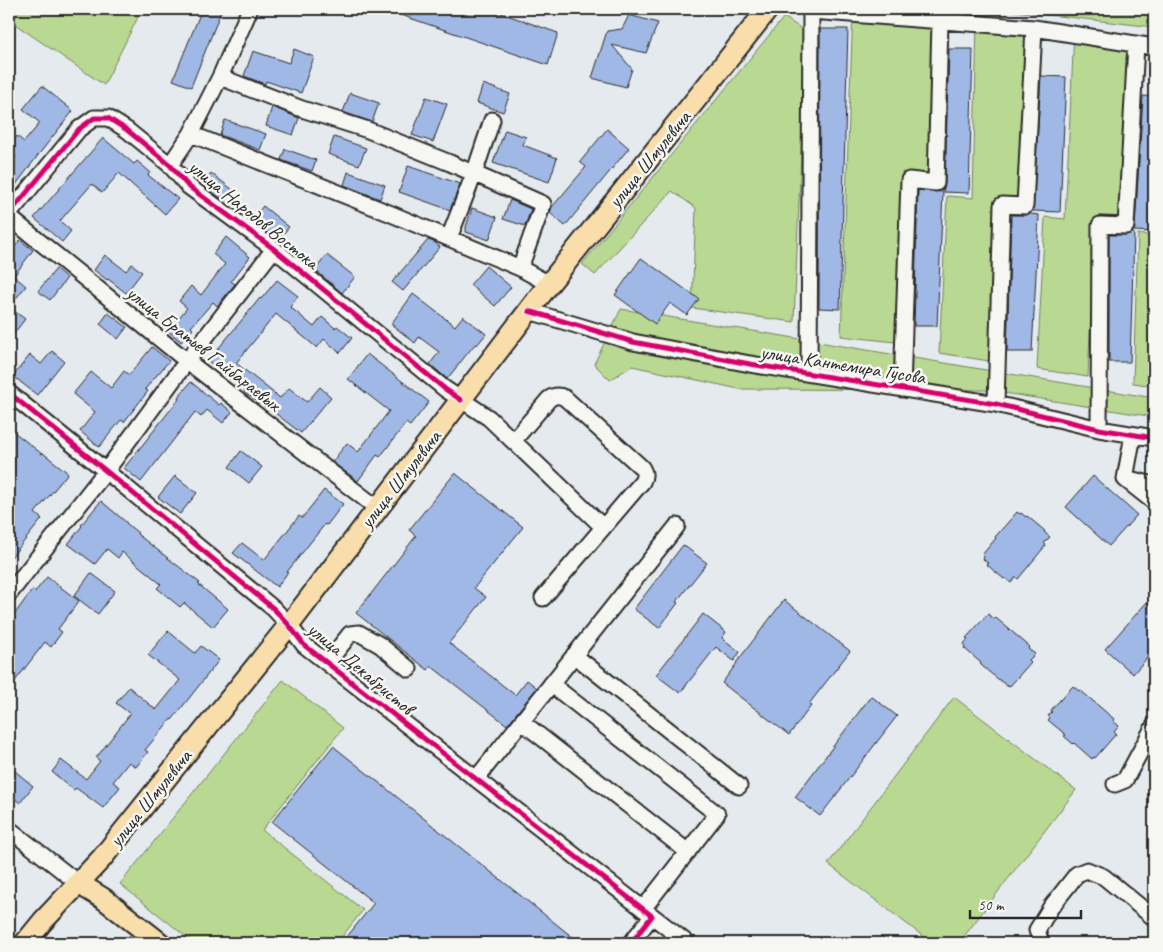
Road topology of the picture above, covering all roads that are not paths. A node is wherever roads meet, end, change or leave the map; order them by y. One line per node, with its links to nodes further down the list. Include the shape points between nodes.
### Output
1 (250, 9): 9 (street)
2 (768, 9): 18 (main road, улица Шмулевича)
3 (811, 10): 4 (street); 21 (street)
4 (910, 14): 5 (street)
5 (940, 21): 6 (street); 22 (street, via 936,183 909,180)
6 (1034, 28): 7 (street); 25 (street, via 1025,206 1002,205)
7 (1136, 44): 8 (street); 26 (street, via 1126,226 1100,225)
8 (1154, 47)
9 (220, 77): 11 (street); 13 (street, via 368,130)
10 (492, 120): 13 (street)
11 (191, 134): 12 (street); 15 (street)
12 (170, 164): 14 (street, улица Народов Востока, via 108,118 94,118 79,129); 16 (street, улица Народов Востока, via 188,186)
13 (474, 174): 15 (street); 17 (street, via 544,204)
14 (9, 216): 20 (street, улица Братьев Гайбараевых)
15 (449, 238): 17 (street)
16 (274, 249): 20 (street); 24 (street, улица Народов Востока)
17 (520, 268): 18 (street)
18 (549, 284): 19 (main road, улица Шмулевича)
19 (529, 311): 21 (street, улица Кантемира Гусова, via 633,342); 24 (main road, улица Шмулевича)
20 (187, 361): 30 (street); 34 (street, улица Братьев Гайбараевых)
21 (809, 373): 22 (street, улица Кантемира Гусова)
22 (902, 389): 25 (street, улица Кантемира Гусова)
23 (9, 394): 30 (street, улица Декабристов)
24 (461, 400): 29 (street, улица Народов Востока, via 489,418); 34 (main road, улица Шмулевича)
25 (996, 404): 26 (street, улица Кантемира Гусова)
26 (1100, 430): 27 (street, улица Кантемира Гусова)
27 (1133, 435): 28 (street, улица Кантемира Гусова); 31 (street)
28 (1154, 438)
29 (513, 441): 36 (street, улица Народов Востока); 36 (street, via 550,399 560,396 641,467 644,472 642,482)
30 (106, 470): 37 (street); 39 (street, улица Декабристов)
31 (1125, 479): 32 (street); 33 (street)
32 (1154, 485)
33 (1154, 502)
34 (377, 508): 39 (main road, улица Шмулевича)
35 (677, 526): 40 (street)
36 (603, 527): 38 (street)
37 (9, 594)
38 (543, 598)
39 (289, 624): 41 (street, улица Декабристов, via 304,645); 51 (main road, улица Шмулевича, via 102,858)
40 (574, 655): 43 (street); 48 (street)
41 (327, 663): 42 (street, via 350,634 359,633 380,645); 46 (street, улица Декабристов)
42 (409, 669)
43 (551, 684): 44 (street); 50 (street, via 717,814)
44 (522, 722): 46 (street); 50 (street)
45 (1154, 726): 47 (street, via 1124,780)
46 (476, 779): 52 (street, улица Декабристов)
47 (1115, 784)
48 (739, 786)
49 (9, 830): 51 (street)
50 (688, 852): 52 (street)
51 (78, 883): 54 (main road, улица Шмулевича); 55 (main road)
52 (648, 913): 56 (street); 57 (street, улица Декабристов)
53 (1154, 918): 58 (street, via 1104,877 1087,870 1077,874 1051,907 1037,930)
54 (25, 943)
55 (160, 943)
56 (631, 943)
57 (687, 943)
58 (1041, 943)

